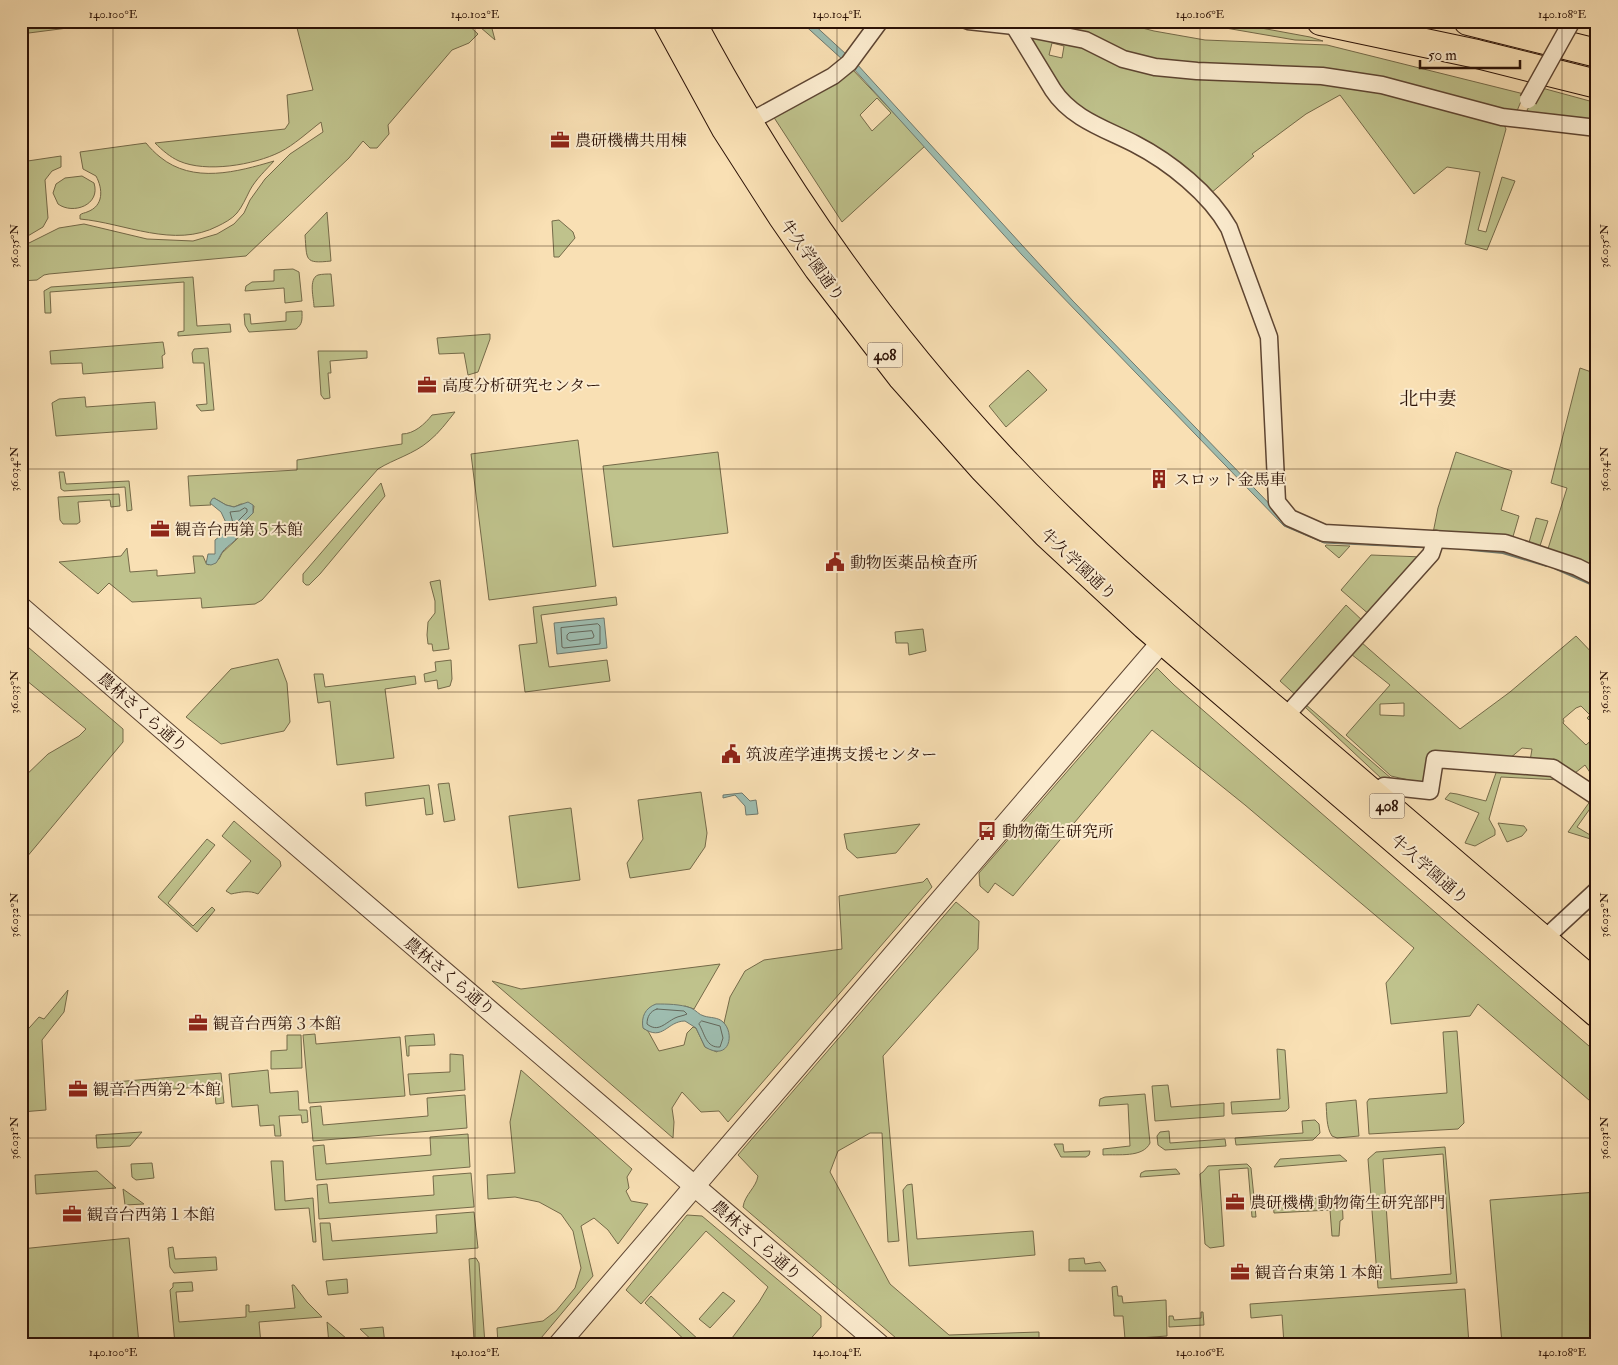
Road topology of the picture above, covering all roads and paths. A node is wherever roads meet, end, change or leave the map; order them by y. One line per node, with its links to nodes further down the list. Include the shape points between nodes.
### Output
1 (667, 21): 12 (highway, 牛久学園通り / 408)
2 (690, 21): 12 (highway, 牛久学園通り / 408)
3 (880, 21): 12 (street, via 849,63 833,76)
4 (968, 21): 8 (street)
5 (1321, 21): 10 (highway, via 1477,54)
6 (1468, 21): 9 (highway)
7 (1572, 21): 11 (street, bridge)
8 (1014, 26): 11 (street, via 1085,40 1123,59 1155,68 1322,76 1382,85); 14 (street, via 1065,105 1085,120 1155,155 1199,191 1229,228 1269,337 1277,502 1290,518 1324,533)
9 (1597, 53)
10 (1597, 84)
11 (1516, 119): 13 (street)
12 (736, 125): 17 (highway, 牛久学園通り / 408, via 782,216 902,377 1011,498 1078,563)
13 (1597, 128)
14 (1436, 538): 15 (street, via 1504,543 1577,567); 18 (street, via 1432,554)
15 (1597, 577)
16 (21, 607): 25 (street, 農林さくら通り)
17 (1170, 633): 18 (highway, 牛久学園通り / 408); 24 (highway, 牛久学園通り / 408); 25 (street)
18 (1284, 718): 19 (highway, 牛久学園通り / 408)
19 (1372, 793): 20 (street, via 1384,786 1430,791 1435,759 1553,768); 22 (highway, 牛久学園通り / 408)
20 (1597, 797)
21 (1597, 890): 22 (street)
22 (1543, 940): 23 (highway, 牛久学園通り / 408)
23 (1597, 986)
24 (1597, 1013)
25 (695, 1186): 26 (street); 27 (street, 農林さくら通り)
26 (560, 1344)
27 (878, 1344)

